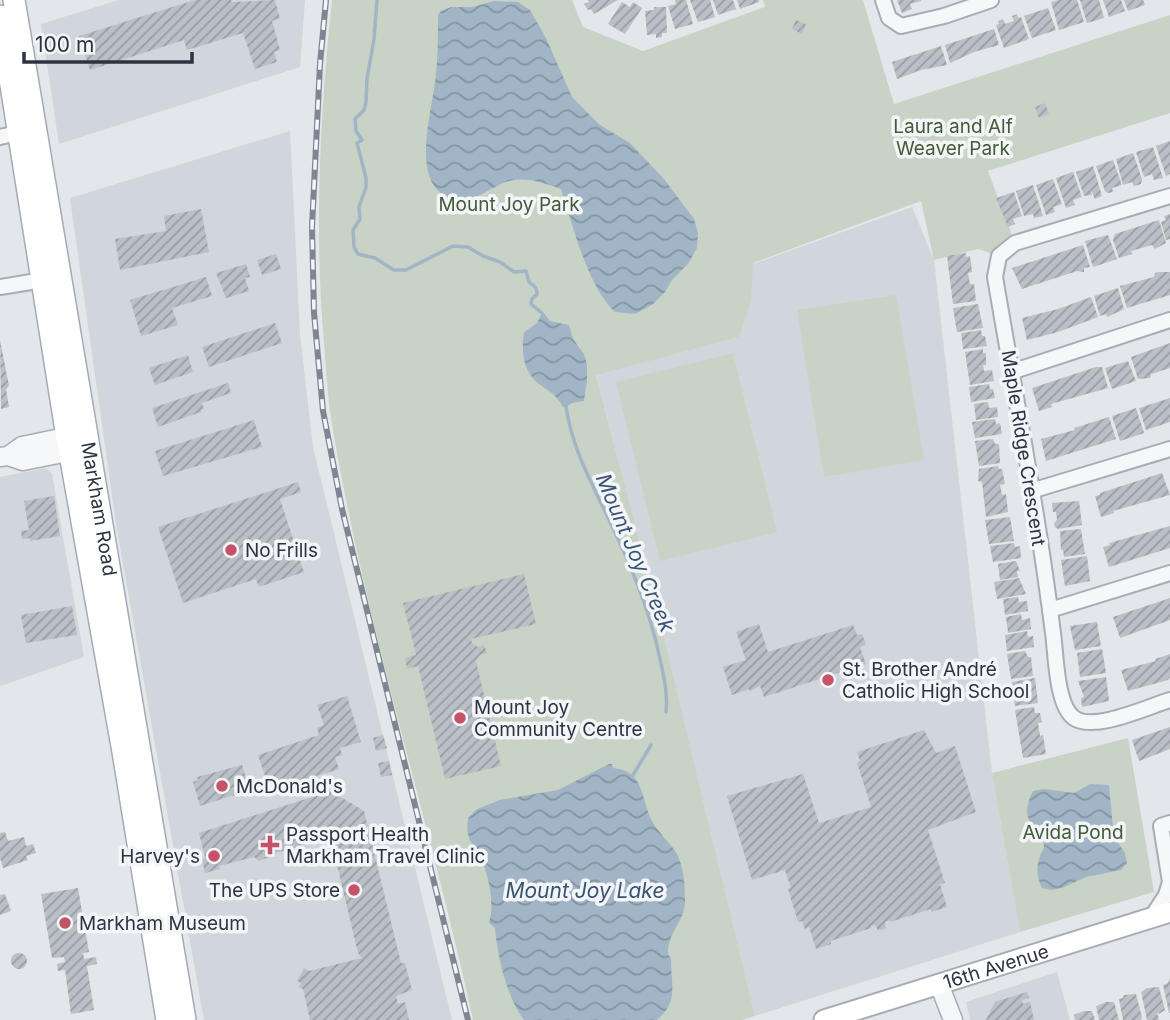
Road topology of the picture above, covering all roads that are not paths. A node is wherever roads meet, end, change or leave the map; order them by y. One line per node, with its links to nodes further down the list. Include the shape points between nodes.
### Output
1 (14, 0): 5 (main road, Markham Road)
2 (883, 0): 3 (street, via 889,18 901,26)
3 (992, 0)
4 (0, 16): 5 (main road, Markham Road)
5 (18, 133): 7 (main road, Markham Road); 11 (main road, Markham Road)
6 (1170, 196): 10 (street, Maple Ridge Crescent, via 1034,236 999,256 995,277)
7 (43, 280): 8 (street); 11 (main road, Markham Road)
8 (0, 287)
9 (1170, 320): 10 (street)
10 (1011, 372): 14 (street, Maple Ridge Crescent)
11 (78, 442): 13 (street, via 22,446); 23 (main road, Markham Road); 24 (main road, Markham Road)
12 (1170, 449): 14 (street)
13 (4, 456)
14 (1031, 491): 16 (street, Maple Ridge Crescent)
15 (1170, 573): 16 (street)
16 (1050, 610): 17 (street, Maple Ridge Crescent, via 1061,694 1072,717 1085,724 1101,722)
17 (1170, 700)
18 (1170, 823): 19 (street, via 1161,826)
19 (1170, 882): 21 (street)
20 (1170, 912): 21 (main road, 16th Avenue)
21 (1151, 918): 22 (main road, 16th Avenue)
22 (939, 984): 25 (main road, 16th Avenue); 26 (street)
23 (167, 1020)
24 (185, 1020)
25 (824, 1020)
26 (953, 1020)

